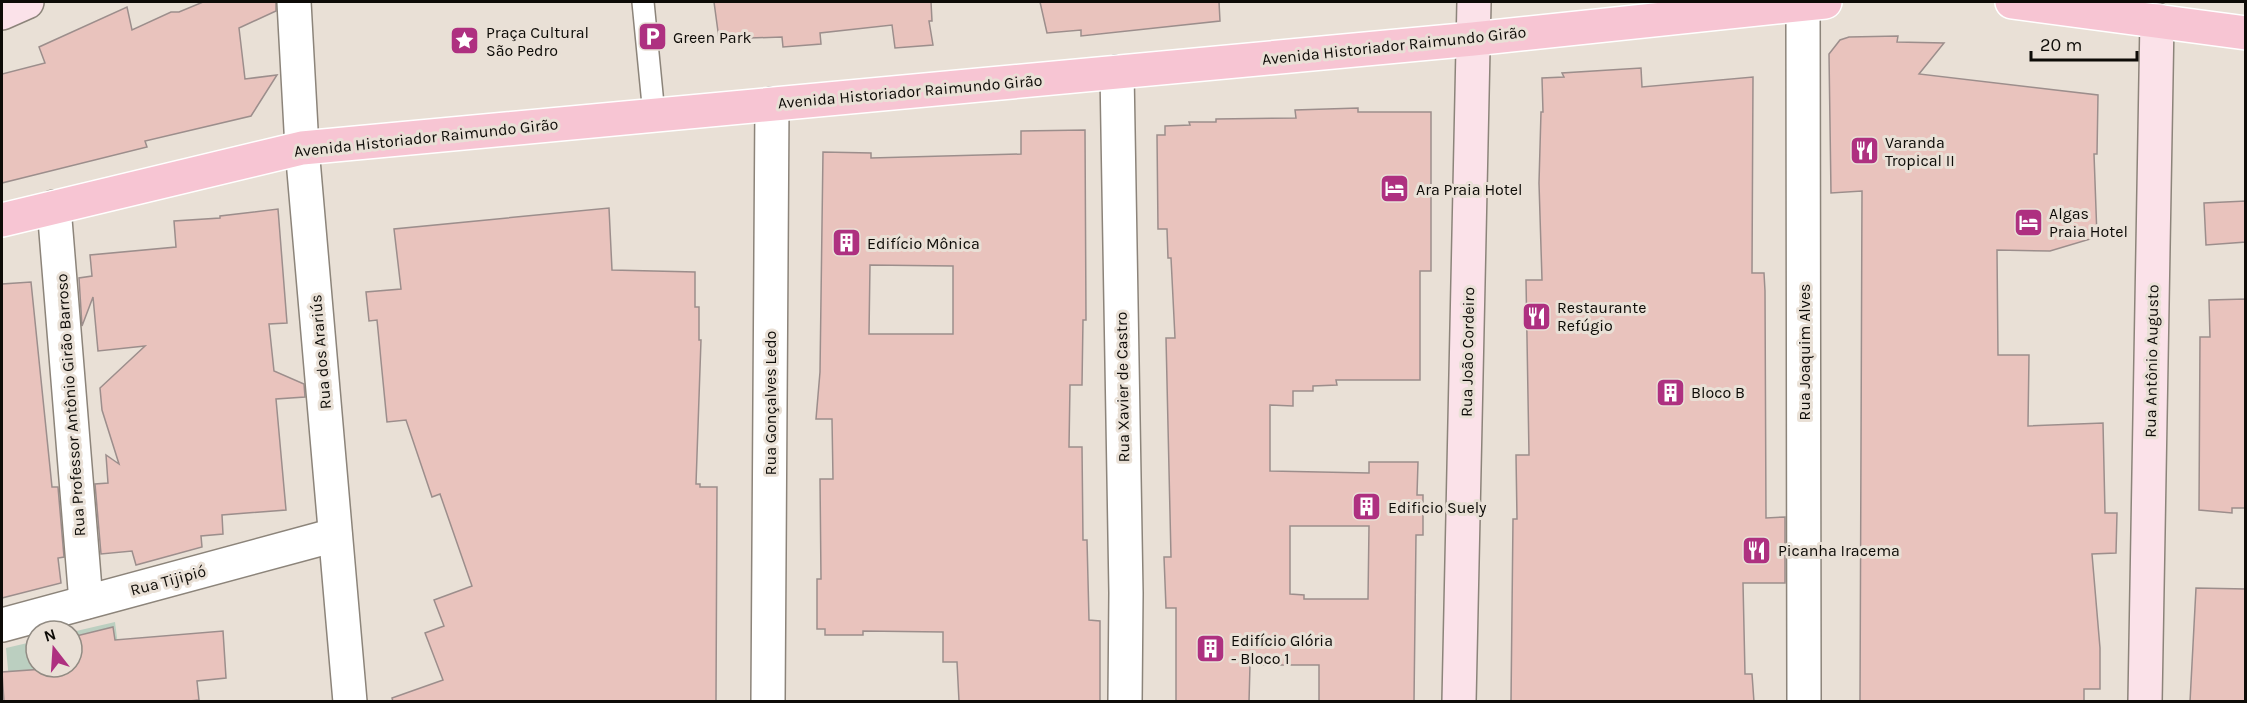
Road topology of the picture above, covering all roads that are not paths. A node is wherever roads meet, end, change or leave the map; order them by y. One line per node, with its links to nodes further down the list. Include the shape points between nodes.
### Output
1 (27, 2): 7 (street)
2 (294, 2): 14 (street, Rua dos Arariús)
3 (643, 2): 13 (lane)
4 (1474, 2): 10 (street, Rua João Cordeiro)
5 (1814, 2): 10 (main road, Avenida Historiador Raimundo Girão); 24 (street, Rua Joaquim Alves)
6 (2012, 2): 8 (main road)
7 (2, 13)
8 (2157, 20): 9 (main road); 25 (street, Rua Antônio Augusto)
9 (2246, 33)
10 (1473, 39): 11 (main road, Avenida Historiador Raimundo Girão); 23 (street, Rua João Cordeiro)
11 (1117, 72): 12 (main road, Avenida Historiador Raimundo Girão); 22 (street, Rua Xavier de Castro)
12 (772, 104): 13 (main road, Avenida Historiador Raimundo Girão); 21 (street, Rua Gonçalves Ledo)
13 (654, 115): 14 (main road, Avenida Historiador Raimundo Girão)
14 (302, 148): 15 (main road, Avenida Historiador Raimundo Girão); 17 (street, Rua dos Arariús)
15 (54, 207): 16 (main road, Avenida Historiador Raimundo Girão); 18 (street, Rua Professor Antônio Girão Barroso)
16 (2, 220)
17 (335, 536): 18 (street, Rua Tijipió); 20 (street, Rua dos Arariús)
18 (86, 602): 19 (street, Rua Tijipió)
19 (2, 625)
20 (350, 702)
21 (768, 702)
22 (1125, 702)
23 (1459, 702)
24 (1804, 702)
25 (2145, 702)

